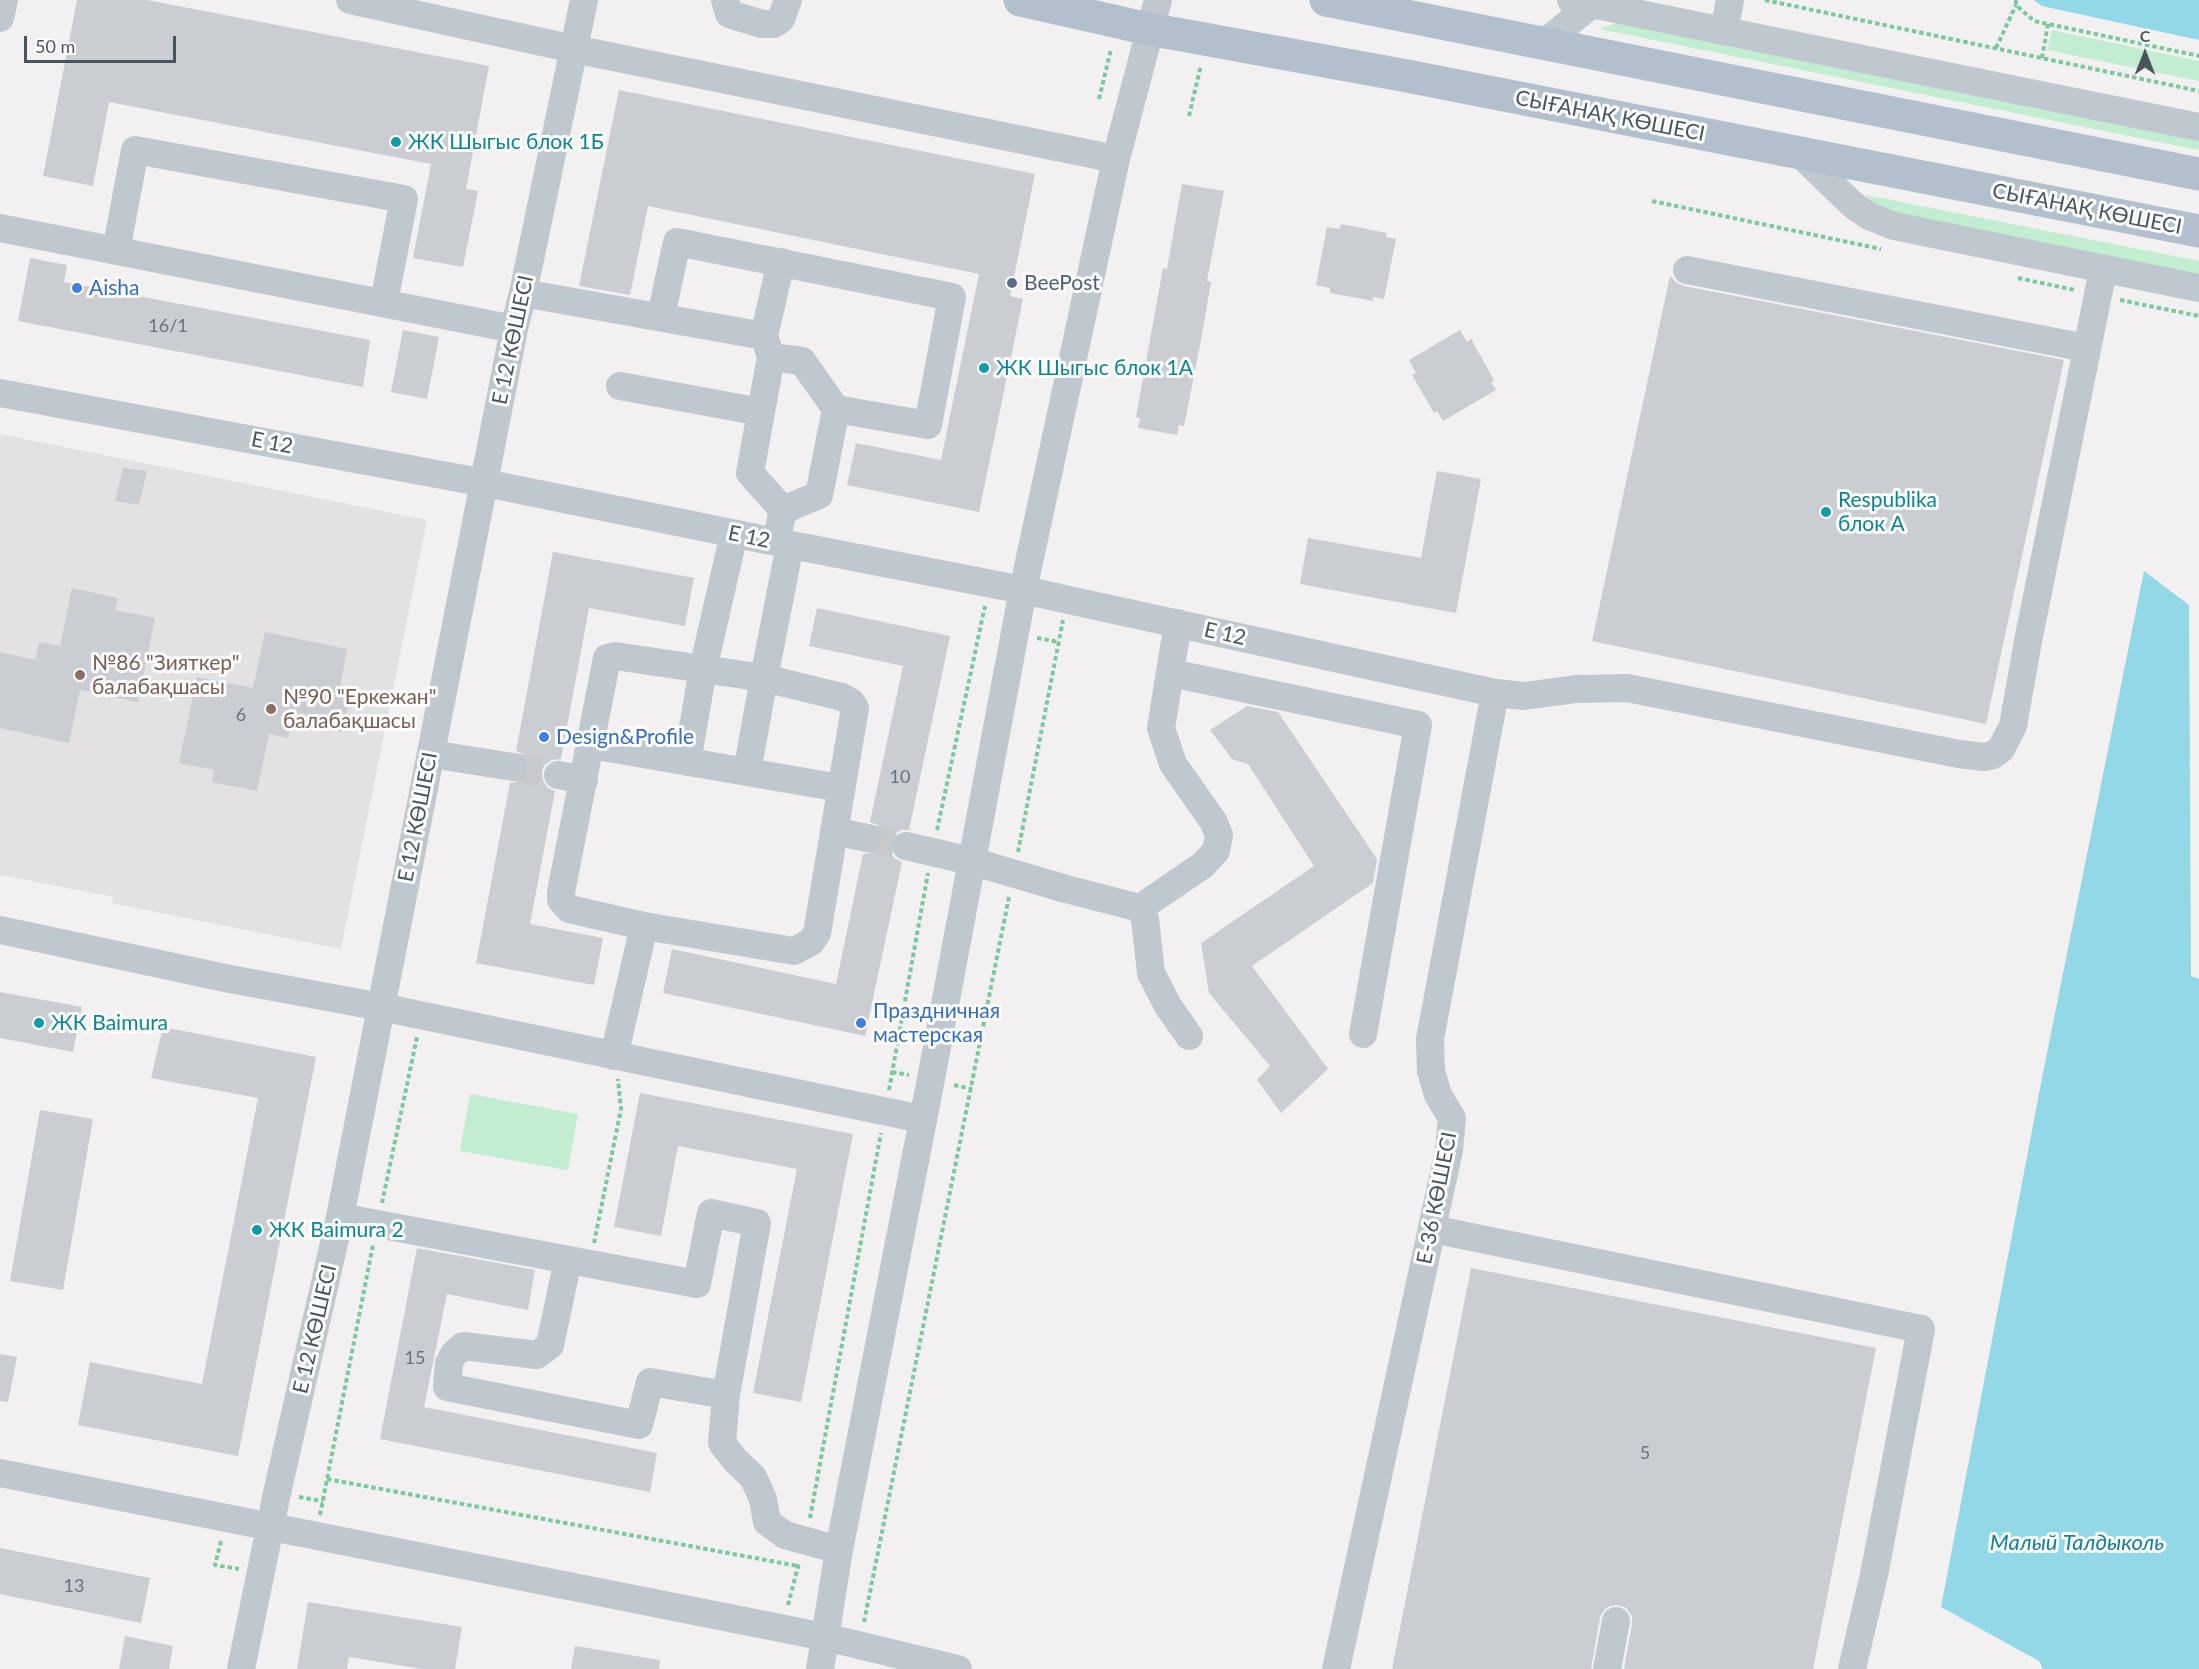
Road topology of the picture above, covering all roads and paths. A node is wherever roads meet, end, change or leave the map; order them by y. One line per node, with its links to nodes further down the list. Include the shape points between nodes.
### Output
1 (3, 0): 13 (street)
2 (350, 0): 18 (street)
3 (584, 0): 18 (street, Е 12 КӨШЕСІ)
4 (725, 0): 5 (street, via 729,14 762,24 774,24 781,19)
5 (788, 0)
6 (1020, 0): 12 (main road, СЫҒАНАҚ КӨШЕСІ)
7 (1326, 0): 16 (main road)
8 (1730, 0): 15 (street)
9 (1765, 0): 17 (path)
10 (1581, 2): 15 (street); 16 (street)
11 (2016, 2): 14 (path, via 2034,21); 17 (path)
12 (1153, 15): 27 (main road, СЫҒАНАҚ КӨШЕСІ, via 1407,76); 28 (street)
13 (0, 18)
14 (2048, 24): 20 (path); 21 (path)
15 (1724, 31): 26 (street)
16 (1543, 44): 29 (main road)
17 (1996, 48): 21 (path)
18 (574, 49): 28 (street); 37 (street, Е 12 КӨШЕСІ)
19 (1111, 49): 24 (path)
20 (2199, 56)
21 (2042, 58): 23 (path)
22 (1202, 61): 25 (path)
23 (2199, 91)
24 (1099, 99)
25 (1190, 116)
26 (2199, 128)
27 (1799, 153): 31 (main road, СЫҒАНАҚ КӨШЕСІ); 35 (street, via 1853,206 1886,223)
28 (1116, 159): 51 (street)
29 (2199, 174)
30 (0, 228): 32 (street)
31 (2199, 231)
32 (116, 251): 38 (street); 38 (street, via 135,150 404,199)
33 (781, 262): 39 (street, via 677,242); 41 (street); 45 (street, via 952,297 928,425)
34 (1687, 270): 42 (street)
35 (2103, 270): 36 (street); 42 (street)
36 (2199, 288)
37 (523, 293): 39 (street); 40 (street, Е 12 КӨШЕСІ)
38 (384, 302): 40 (street)
39 (661, 316): 41 (street)
40 (514, 329): 47 (street, Е 12 КӨШЕСІ)
41 (767, 347): 45 (street, via 802,361); 46 (street)
42 (2086, 348): 57 (street, E 12, via 2013,726 2001,750 1993,755 1959,754 1627,688 1524,696)
43 (620, 386): 46 (street)
44 (0, 393): 47 (street, E 12)
45 (836, 409): 48 (street, via 819,495)
46 (761, 412): 48 (street, via 750,473)
47 (485, 483): 49 (street, E 12); 59 (street, Е 12 КӨШЕСІ)
48 (783, 510): 50 (street)
49 (734, 534): 50 (street, E 12); 54 (street)
50 (783, 544): 51 (street, E 12); 56 (street)
51 (1023, 590): 52 (street, E 12); 67 (street)
52 (1067, 599): 53 (street, E 12); 68 (path)
53 (1178, 623): 55 (street); 57 (street, E 12)
54 (703, 669): 56 (street); 58 (street, via 607,658); 60 (street)
55 (1171, 674): 69 (street, via 1161,728 1166,747 1219,835 1216,850 1203,865); 74 (street, via 1418,725)
56 (764, 678): 62 (street); 63 (street, via 851,702 855,708)
57 (1495, 693): 80 (street, Е-36 КӨШЕСІ, via 1430,1039 1431,1071 1438,1095 1452,1118)
58 (591, 746): 60 (street); 70 (street, via 571,777 561,900 569,909)
59 (431, 754): 61 (street); 72 (street, Е 12 КӨШЕСІ)
60 (687, 762): 62 (street)
61 (513, 767)
62 (747, 772): 63 (street)
63 (840, 788): 64 (street)
64 (834, 831): 65 (street); 70 (street, via 817,933 804,948 794,951)
65 (867, 838)
66 (906, 846): 67 (street)
67 (972, 861): 68 (street); 77 (street)
68 (1013, 873): 69 (street); 93 (path)
69 (1140, 908): 75 (street, via 1145,919 1151,972)
70 (644, 926): 76 (street)
71 (0, 930): 72 (street)
72 (381, 1007): 73 (street); 78 (street, Е 12 КӨШЕСІ)
73 (421, 1015): 76 (street); 79 (path)
74 (1363, 1034)
75 (1189, 1036)
76 (614, 1056): 77 (street); 81 (path, via 621,1109 595,1233)
77 (922, 1119): 88 (street)
78 (340, 1218): 79 (street); 86 (street, Е 12 КӨШЕСІ)
79 (378, 1224): 81 (street); 84 (path)
80 (1432, 1229): 97 (street, Е-36 КӨШЕСІ); 99 (street, via 1921,1329)
81 (579, 1262): 82 (street, via 697,1284 711,1213 757,1223); 82 (street, via 550,1345 537,1355 463,1346 449,1364 447,1388 639,1425 650,1382)
82 (726, 1395): 88 (street, via 722,1443 753,1477 763,1499 767,1522 785,1535)
83 (0, 1473): 85 (street)
84 (327, 1479): 87 (path); 89 (path)
85 (227, 1518): 86 (street); 90 (path, via 215,1565)
86 (270, 1527): 87 (street); 90 (street, Е 12 КӨШЕСІ)
87 (316, 1536): 92 (street)
88 (839, 1550): 92 (street)
89 (799, 1566)
90 (261, 1573): 94 (street, Е 12 КӨШЕСІ)
91 (1616, 1621): 98 (street)
92 (825, 1638): 93 (street); 95 (street)
93 (860, 1646): 96 (street)
94 (241, 1669)
95 (820, 1669)
96 (957, 1669)
97 (1336, 1669)
98 (1606, 1669)
99 (1852, 1669)

